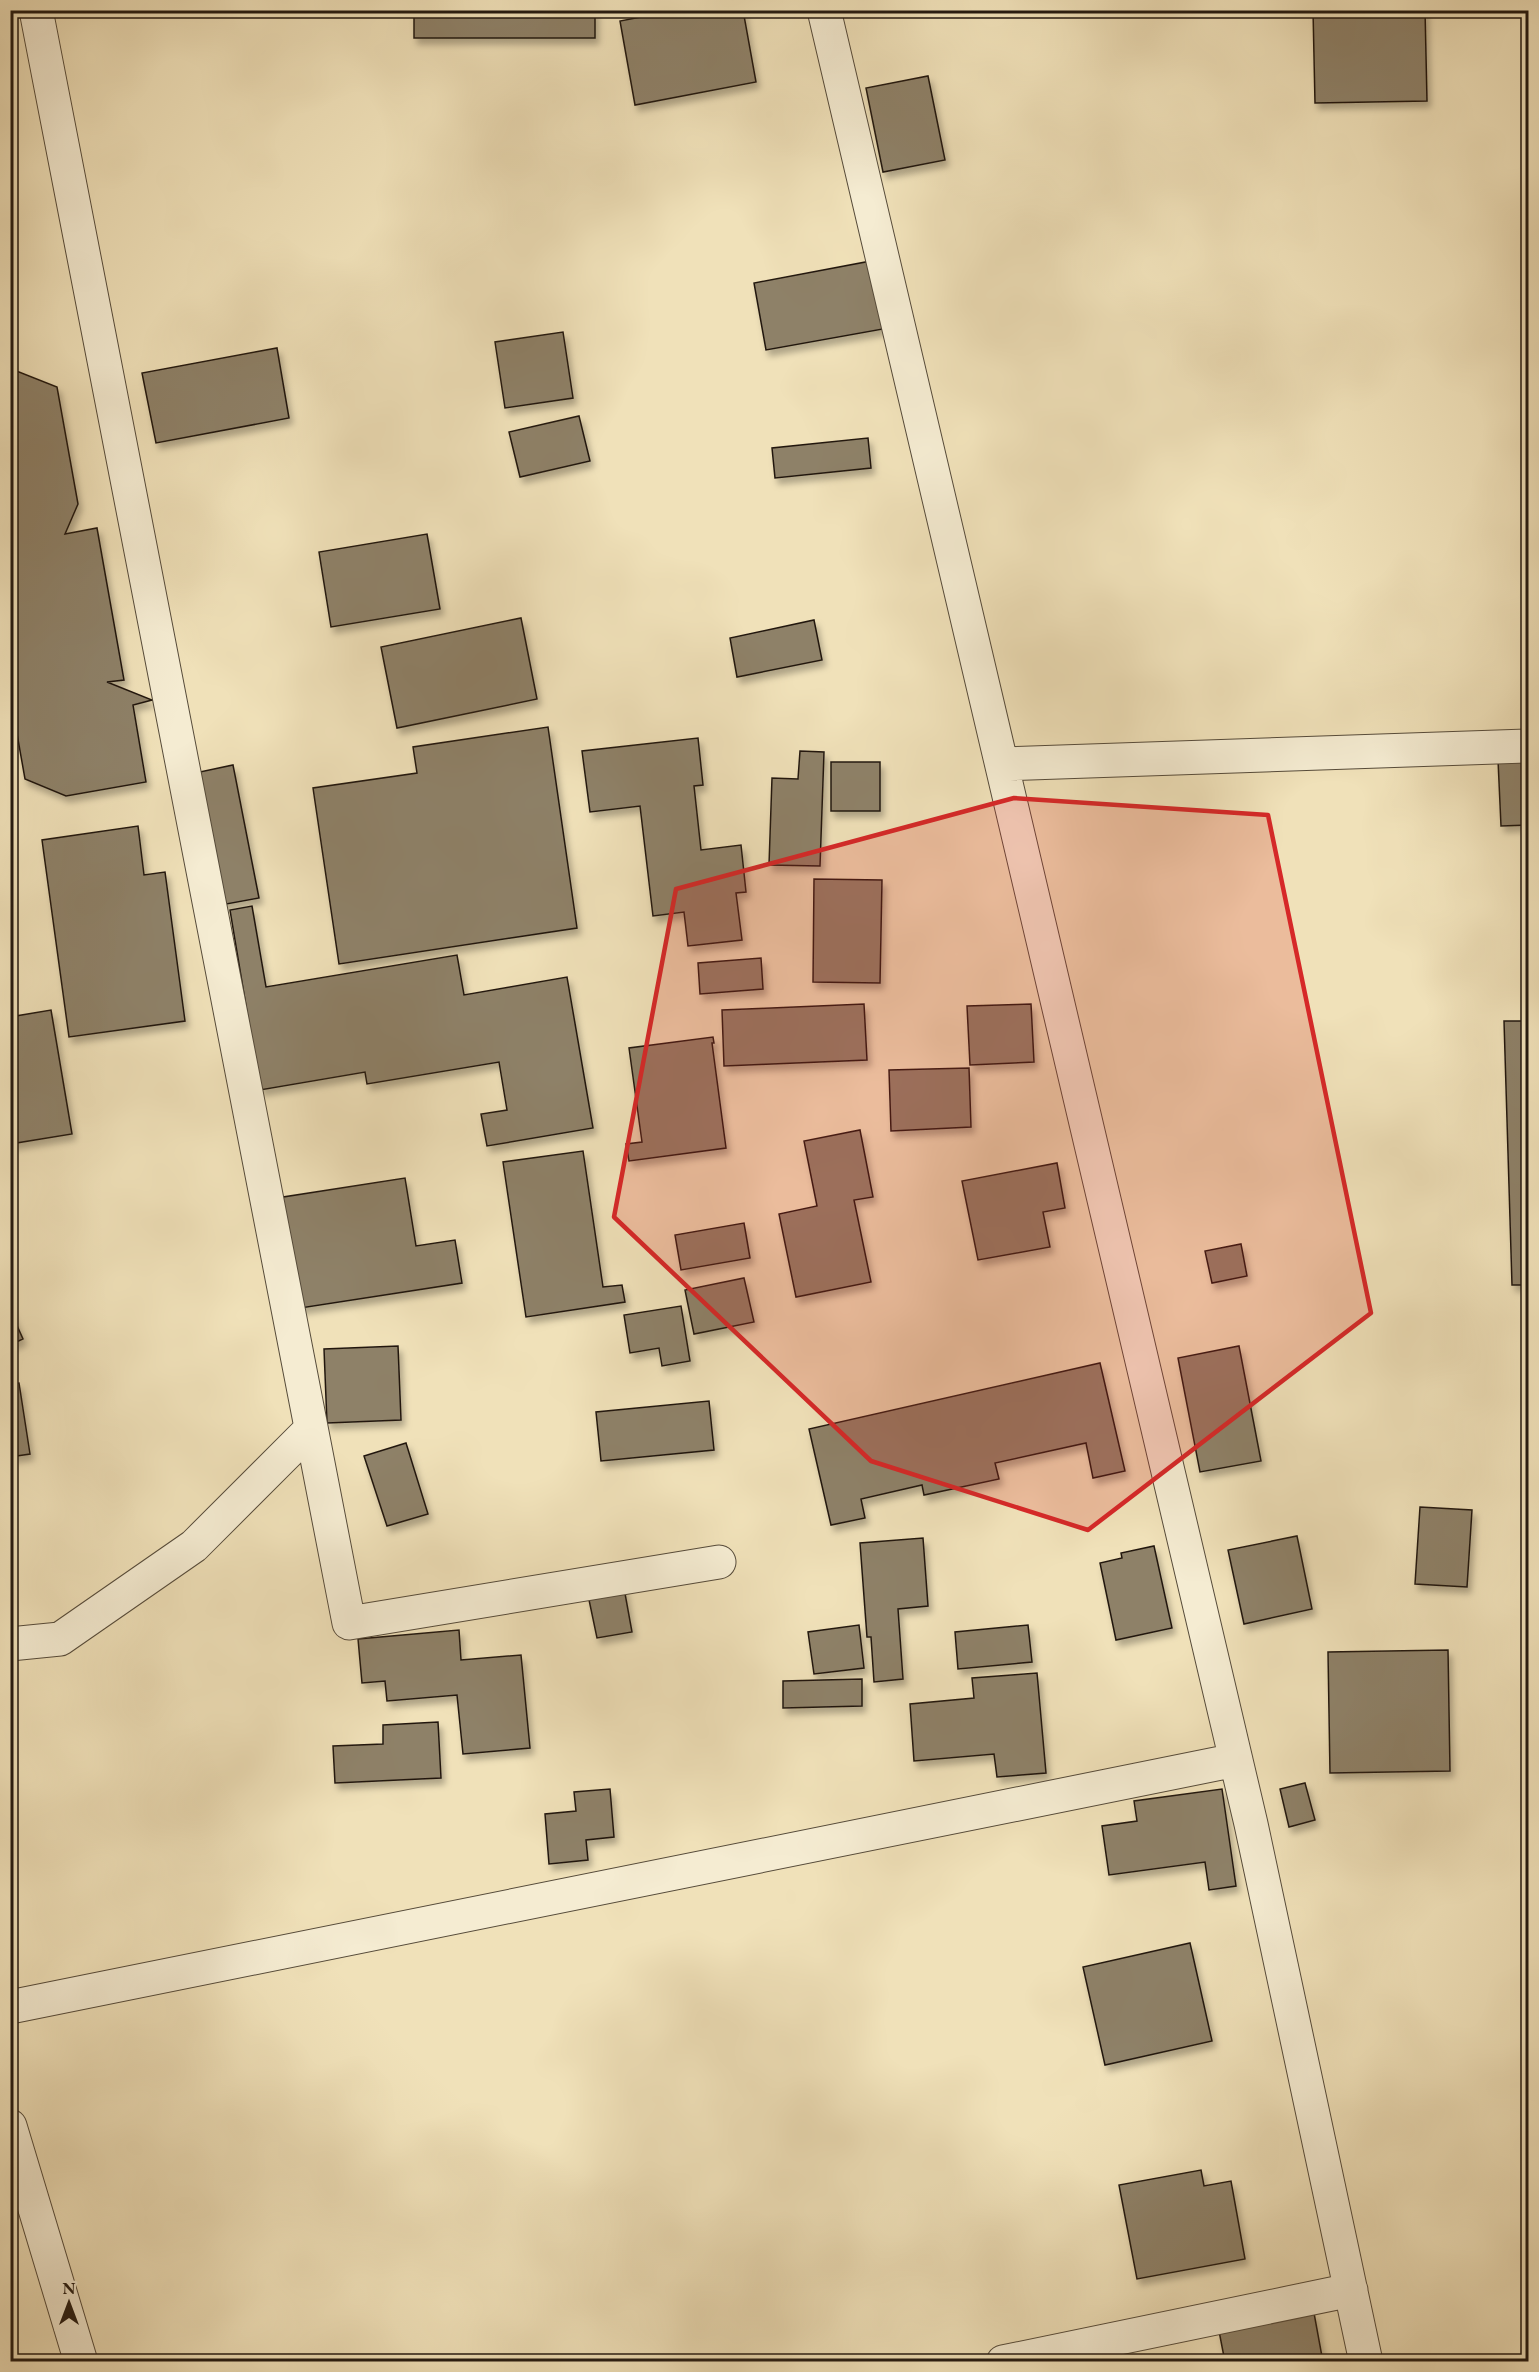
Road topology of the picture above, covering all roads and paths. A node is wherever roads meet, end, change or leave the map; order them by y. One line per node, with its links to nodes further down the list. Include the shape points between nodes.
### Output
1 (36, 10): 5 (street)
2 (824, 10): 4 (street)
3 (1528, 746): 4 (street)
4 (1002, 764): 8 (street)
5 (311, 1429): 6 (street, via 349,1623); 7 (street, via 194,1545 60,1639)
6 (719, 1562)
7 (10, 1644)
8 (1236, 1760): 9 (street); 11 (street)
9 (10, 2007)
10 (10, 2126): 12 (street)
11 (1351, 2290): 13 (street); 14 (street)
12 (81, 2361)
13 (1003, 2361)
14 (1366, 2361)

